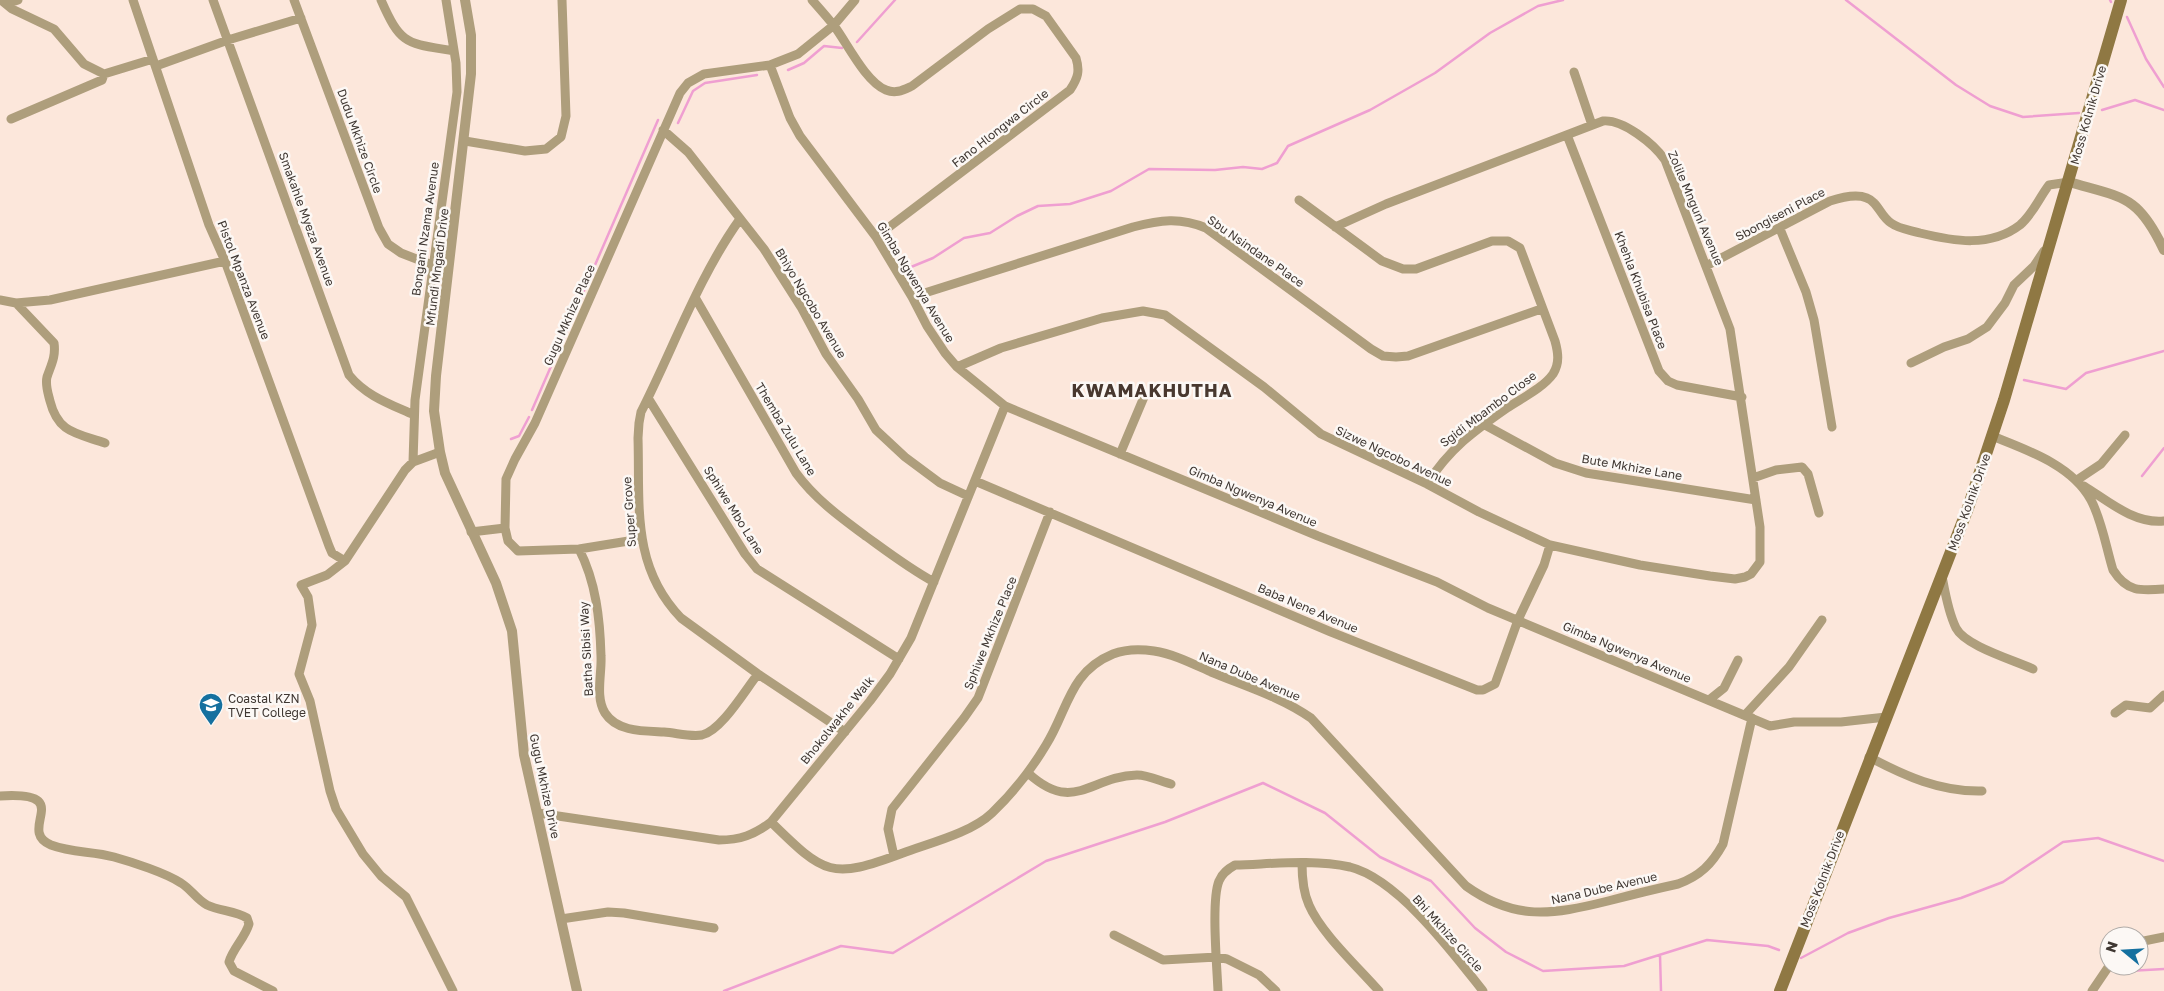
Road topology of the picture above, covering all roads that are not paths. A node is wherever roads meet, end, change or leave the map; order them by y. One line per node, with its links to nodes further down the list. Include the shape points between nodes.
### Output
1 (18, 0): 12 (street)
2 (133, 0): 17 (street, Pistol Mpanza Avenue)
3 (213, 0): 15 (street, Smakahle Myeza Avenue)
4 (294, 0): 13 (street, Dudu Mkhize Circle)
5 (381, 0): 16 (street, via 393,26 404,39)
6 (446, 0): 16 (street, Bongani Nzama Avenue)
7 (465, 0): 25 (street, Mfundi Mngadi Drive, via 472,51)
8 (562, 0): 25 (street, via 566,116 561,137 546,149 525,151)
9 (812, 0): 14 (street)
10 (855, 0): 14 (street)
11 (2121, 0): 26 (main road, Moss Kolnik Drive)
12 (4, 2): 20 (street, via 19,13 54,29 84,64)
13 (300, 18): 15 (street); 35 (street, Dudu Mkhize Circle, via 379,228 388,244 401,253)
14 (834, 25): 18 (street, via 798,54); 32 (street, Fano Hlongwa Circle, via 877,85 888,91 898,92 912,86 1020,9 1033,9 1046,16 1078,64 1077,80 1070,90)
15 (228, 40): 17 (street); 48 (street, Smakahle Myeza Avenue, via 349,375 367,393)
16 (454, 51): 35 (street, Bongani Nzama Avenue, via 457,92)
17 (154, 63): 20 (street); 34 (street, Pistol Mpanza Avenue, via 209,224)
18 (770, 65): 23 (street, Gugu Mkhize Place, via 704,74 688,83); 32 (street, Gimba Ngwenya Avenue, via 800,136)
19 (1574, 72): 22 (street)
20 (104, 74): 21 (street, via 102,80)
21 (11, 119)
22 (1592, 125): 24 (street, Zolile Mnguni Avenue); 36 (street, Zolile Mnguni Avenue, via 1614,122 1658,151 1665,160)
23 (663, 130): 28 (street, Bhiyo Ngcobo Avenue, via 688,152); 66 (street, Gugu Mkhize Place, via 535,423 509,471 505,490)
24 (1567, 135): 29 (street, Zolile Mnguni Avenue, via 1386,204); 46 (street, Khehla Khubisa Place, via 1659,371 1668,382 1677,385)
25 (465, 141): 54 (street, Mfundi Mngadi Drive, via 436,376 434,411)
26 (2069, 182): 30 (street, Sbongiseni Place, via 2050,185 2020,225 1986,240 1950,240 1900,228 1885,218 1872,200 1864,197 1840,197); 31 (main road, Moss Kolnik Drive); 33 (street, via 2117,195 2137,207 2148,219)
27 (1300, 200): 29 (street, Sgidi Mbambo Close)
28 (740, 219): 38 (street, Super Grove); 61 (street, Bhiyo Ngcobo Avenue, via 783,278 826,354 876,430 904,457 940,483)
29 (1335, 227): 41 (street, Sgidi Mbambo Close, via 1382,261 1403,269 1416,269 1492,241 1508,241 1520,248)
30 (1780, 229): 36 (street, Sbongiseni Place); 50 (street, via 1814,320)
31 (2053, 236): 42 (street, via 2040,258 2014,285 1986,327 1968,340); 52 (main road, Moss Kolnik Drive)
32 (876, 238): 37 (street, Gimba Ngwenya Avenue)
33 (2164, 250)
34 (225, 261): 40 (street, via 50,300); 71 (street, Pistol Mpanza Avenue, via 329,546 332,553)
35 (432, 265): 48 (street, Bongani Nzama Avenue)
36 (1706, 266): 46 (street, Zolile Mnguni Avenue, via 1730,329)
37 (912, 297): 41 (street, Sbu Nsindane Place, via 1156,220 1173,219 1206,228 1383,356 1408,356); 43 (street, Gimba Ngwenya Avenue, via 927,326)
38 (696, 299): 45 (street, Super Grove); 74 (street, Themba Zulu Lane, via 807,488 899,560)
39 (0, 300): 40 (street)
40 (16, 303): 53 (street, via 54,343 56,351 47,390 56,420 72,432)
41 (1541, 308): 49 (street, Sgidi Mbambo Close, via 1558,354 1556,367 1546,382)
42 (1911, 363)
43 (957, 367): 47 (street, Gimba Ngwenya Avenue); 60 (street, Sizwe Ngcobo Avenue, via 1000,348 1102,318 1128,312 1156,312 1172,320 1264,387 1321,434)
44 (1144, 396): 55 (street)
45 (648, 398): 68 (street, Super Grove, via 639,422); 78 (street, Sphiwe Mbo Lane, via 751,562)
46 (1742, 398): 57 (street, Zolile Mnguni Avenue)
47 (1005, 406): 55 (street, Gimba Ngwenya Avenue); 58 (street, Bhokolwakhe Walk)
48 (414, 415): 56 (street, Bongani Nzama Avenue)
49 (1485, 425): 60 (street, Sgidi Mbambo Close, via 1449,453); 62 (street, Bute Mkhize Lane, via 1568,468 1586,473)
50 (1832, 427)
51 (2125, 435): 59 (street, via 2095,470)
52 (1992, 436): 59 (street, via 2059,467); 73 (main road, Moss Kolnik Drive)
53 (105, 443)
54 (440, 452): 56 (street); 67 (street, Mfundi Mngadi Drive, via 452,491)
55 (1120, 454): 76 (street, Gimba Ngwenya Avenue, via 1437,582)
56 (413, 462): 71 (street)
57 (1753, 478): 62 (street, Zolile Mnguni Avenue); 64 (street, via 1776,470 1802,467 1808,474)
58 (975, 481): 61 (street, Bhokolwakhe Walk); 63 (street, Baba Nene Avenue)
59 (2079, 482): 65 (street, via 2128,514 2150,521); 75 (street, via 2096,510 2118,578 2133,589)
60 (1427, 484): 69 (street, Sizwe Ngcobo Avenue)
61 (968, 496): 74 (street, Bhokolwakhe Walk)
62 (1756, 500): 72 (street, Zolile Mnguni Avenue)
63 (1050, 512): 76 (street, Baba Nene Avenue, via 1331,632 1477,690 1495,684); 95 (street, Sphiwe Mkhize Place, via 978,698 892,808 888,829)
64 (1819, 513)
65 (2164, 521)
66 (505, 528): 67 (street); 70 (street, Gugu Mkhize Place, via 508,541 518,551)
67 (471, 532): 93 (street, Gugu Mkhize Drive, via 496,583 512,631 521,732)
68 (641, 539): 70 (street); 81 (street, Super Grove, via 651,573 671,607 694,628)
69 (1550, 545): 72 (street, Sizwe Ngcobo Avenue, via 1640,565 1735,579 1751,574); 76 (street, Baba Nene Avenue, via 1538,580)
70 (579, 549): 81 (street, Batha Sibisi Way, via 595,589 601,656 601,705 616,723 644,731 692,736 708,733 718,726)
71 (345, 561): 105 (street, via 327,575 301,585 308,597 312,625 299,674 310,702 336,809 363,854 406,897)
72 (1760, 562)
73 (1942, 575): 80 (street, via 1959,633); 86 (main road, Moss Kolnik Drive)
74 (934, 582): 78 (street, Bhokolwakhe Walk)
75 (2164, 589)
76 (1518, 620): 83 (street, Gimba Ngwenya Avenue)
77 (1822, 620): 85 (street)
78 (899, 659): 87 (street, Bhokolwakhe Walk)
79 (1738, 660): 83 (street, via 1724,688)
80 (2033, 669)
81 (758, 674): 87 (street, Super Grove)
82 (2164, 694): 84 (street, via 2150,708 2126,705)
83 (1709, 700): 85 (street, Gimba Ngwenya Avenue)
84 (2115, 713)
85 (1748, 717): 86 (street, Gimba Ngwenya Avenue, via 1770,726); 89 (street, Nana Dube Avenue, via 1723,844 1704,871 1678,884 1565,912 1528,912 1480,896 1466,886 1323,729 1298,709 1156,651 1115,653 1087,669 1076,682 1047,744)
86 (1886, 717): 88 (main road, Moss Kolnik Drive)
87 (845, 732): 94 (street, Bhokolwakhe Walk)
88 (1869, 757): 91 (street, via 1920,781 1944,788); 111 (main road, Moss Kolnik Drive)
89 (1028, 773): 90 (street, via 1049,789 1067,793 1136,775); 95 (street, Nana Dube Avenue, via 990,815 973,826)
90 (1171, 784)
91 (1982, 791)
92 (0, 796): 104 (street, via 26,795 40,801 39,833 48,844 114,857 173,878 208,906 247,918 248,929 229,962 234,971)
93 (538, 813): 94 (street, Bhokolwakhe Walk, via 719,840 746,837); 97 (street, Gugu Mkhize Drive)
94 (771, 822): 95 (street, Nana Dube Avenue, via 805,854 822,866 835,870 863,868)
95 (894, 856)
96 (1302, 863): 102 (street, Bhi Mkhize Circle, via 1235,865 1227,870 1217,888); 109 (street, via 1308,904 1332,938); 110 (street, Bhi Mkhize Circle, via 1351,868 1386,886 1431,928)
97 (560, 919): 98 (street, via 624,912); 106 (street, Gugu Mkhize Drive)
98 (714, 928)
99 (1114, 935): 102 (street, via 1163,960)
100 (2164, 937): 101 (street)
101 (2149, 940)
102 (1217, 957): 107 (street, Bhi Mkhize Circle); 108 (street, via 1249,968)
103 (2102, 976): 112 (street)
104 (273, 991)
105 (453, 991)
106 (577, 991)
107 (1218, 991)
108 (1276, 991)
109 (1379, 991)
110 (1482, 991)
111 (1780, 991)
112 (2092, 991)

